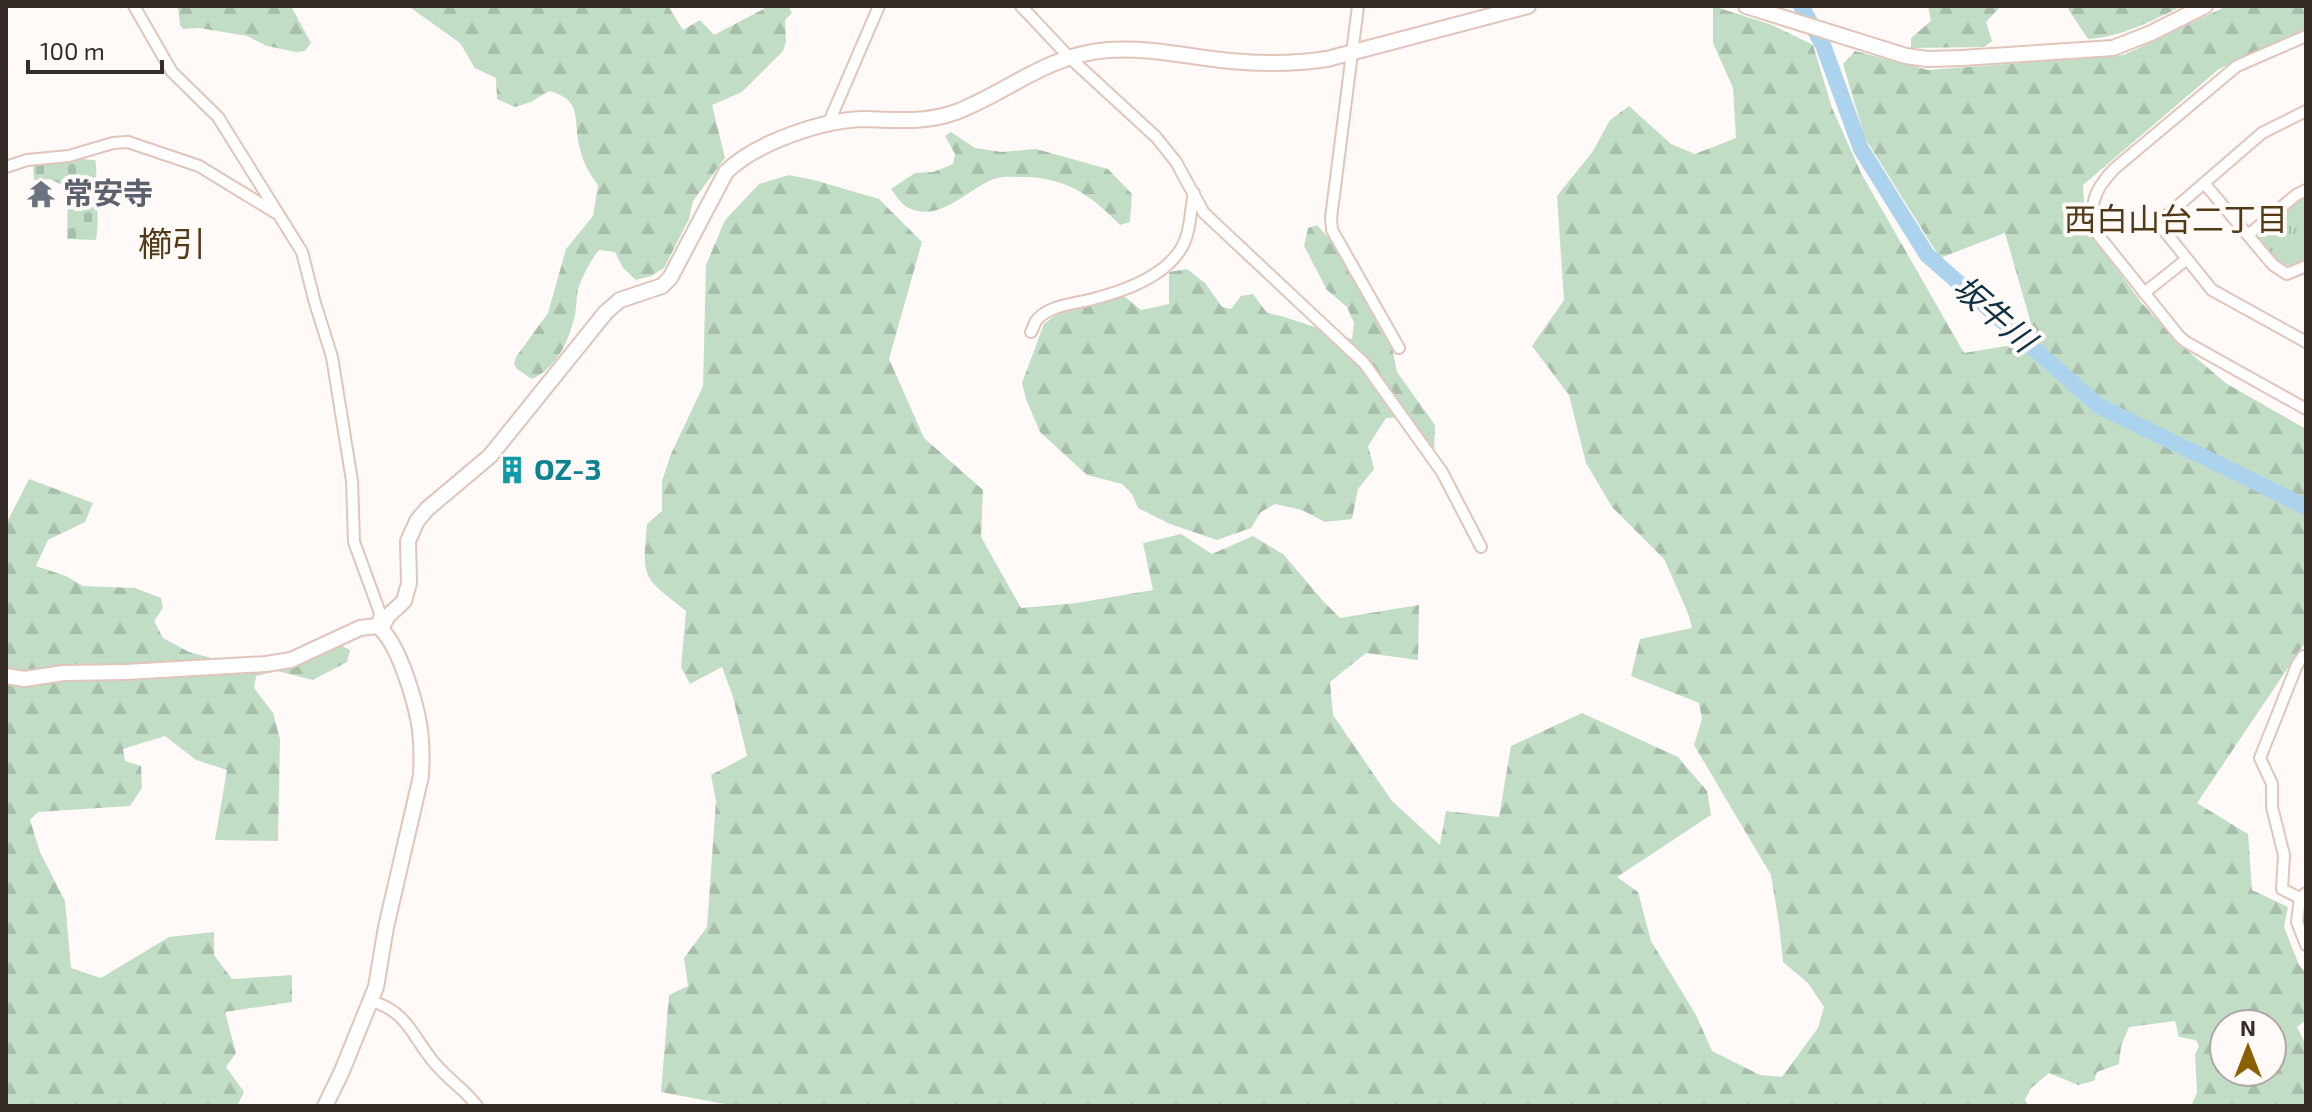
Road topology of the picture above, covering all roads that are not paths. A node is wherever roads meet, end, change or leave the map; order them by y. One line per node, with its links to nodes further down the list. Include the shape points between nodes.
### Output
1 (134, 6): 17 (street, via 172,72 218,117)
2 (879, 6): 12 (street)
3 (1021, 6): 10 (street)
4 (1358, 6): 9 (street)
5 (1528, 6): 9 (street)
6 (1746, 6): 7 (street, via 1927,59 2113,48)
7 (2205, 6)
8 (2306, 36): 21 (street, via 2232,69 2099,186 2093,222)
9 (1351, 52): 10 (street, via 1280,64 1136,50); 24 (street, via 1332,230)
10 (1069, 57): 12 (street, via 932,119); 16 (street, via 1156,137)
11 (2306, 111): 14 (street, via 2262,133)
12 (829, 122): 27 (street, via 738,160 726,172 670,278 662,286 620,300 606,312 490,456 417,521 408,541 404,601)
13 (6, 167): 17 (street, via 128,142 199,166)
14 (2204, 183): 18 (street); 19 (street, via 2158,223)
15 (2306, 190): 18 (street)
16 (1194, 193): 22 (street, via 1187,235 1172,261 1130,287 1059,307 1037,320); 26 (street, via 1204,213 1364,363 1442,472)
17 (278, 214): 27 (street, via 302,252 332,357 352,481 354,542 380,613)
18 (2248, 235): 20 (street, via 2287,274)
19 (2187, 259): 21 (street); 23 (street, via 2212,290)
20 (2306, 266)
21 (2144, 293): 25 (street, via 2186,342)
22 (1031, 332)
23 (2306, 342)
24 (1399, 348)
25 (2306, 409)
26 (1481, 547)
27 (379, 627): 29 (street, via 360,628 291,660 266,664); 32 (street, via 389,637 411,695 422,751 421,776)
28 (2306, 657): 30 (street, via 2297,665 2260,758 2272,784 2284,855 2282,889)
29 (6, 676)
30 (2303, 896): 31 (street, via 2297,922)
31 (2306, 945)
32 (370, 1001): 33 (street); 34 (street, via 403,1017 441,1070)
33 (325, 1106)
34 (477, 1106)

